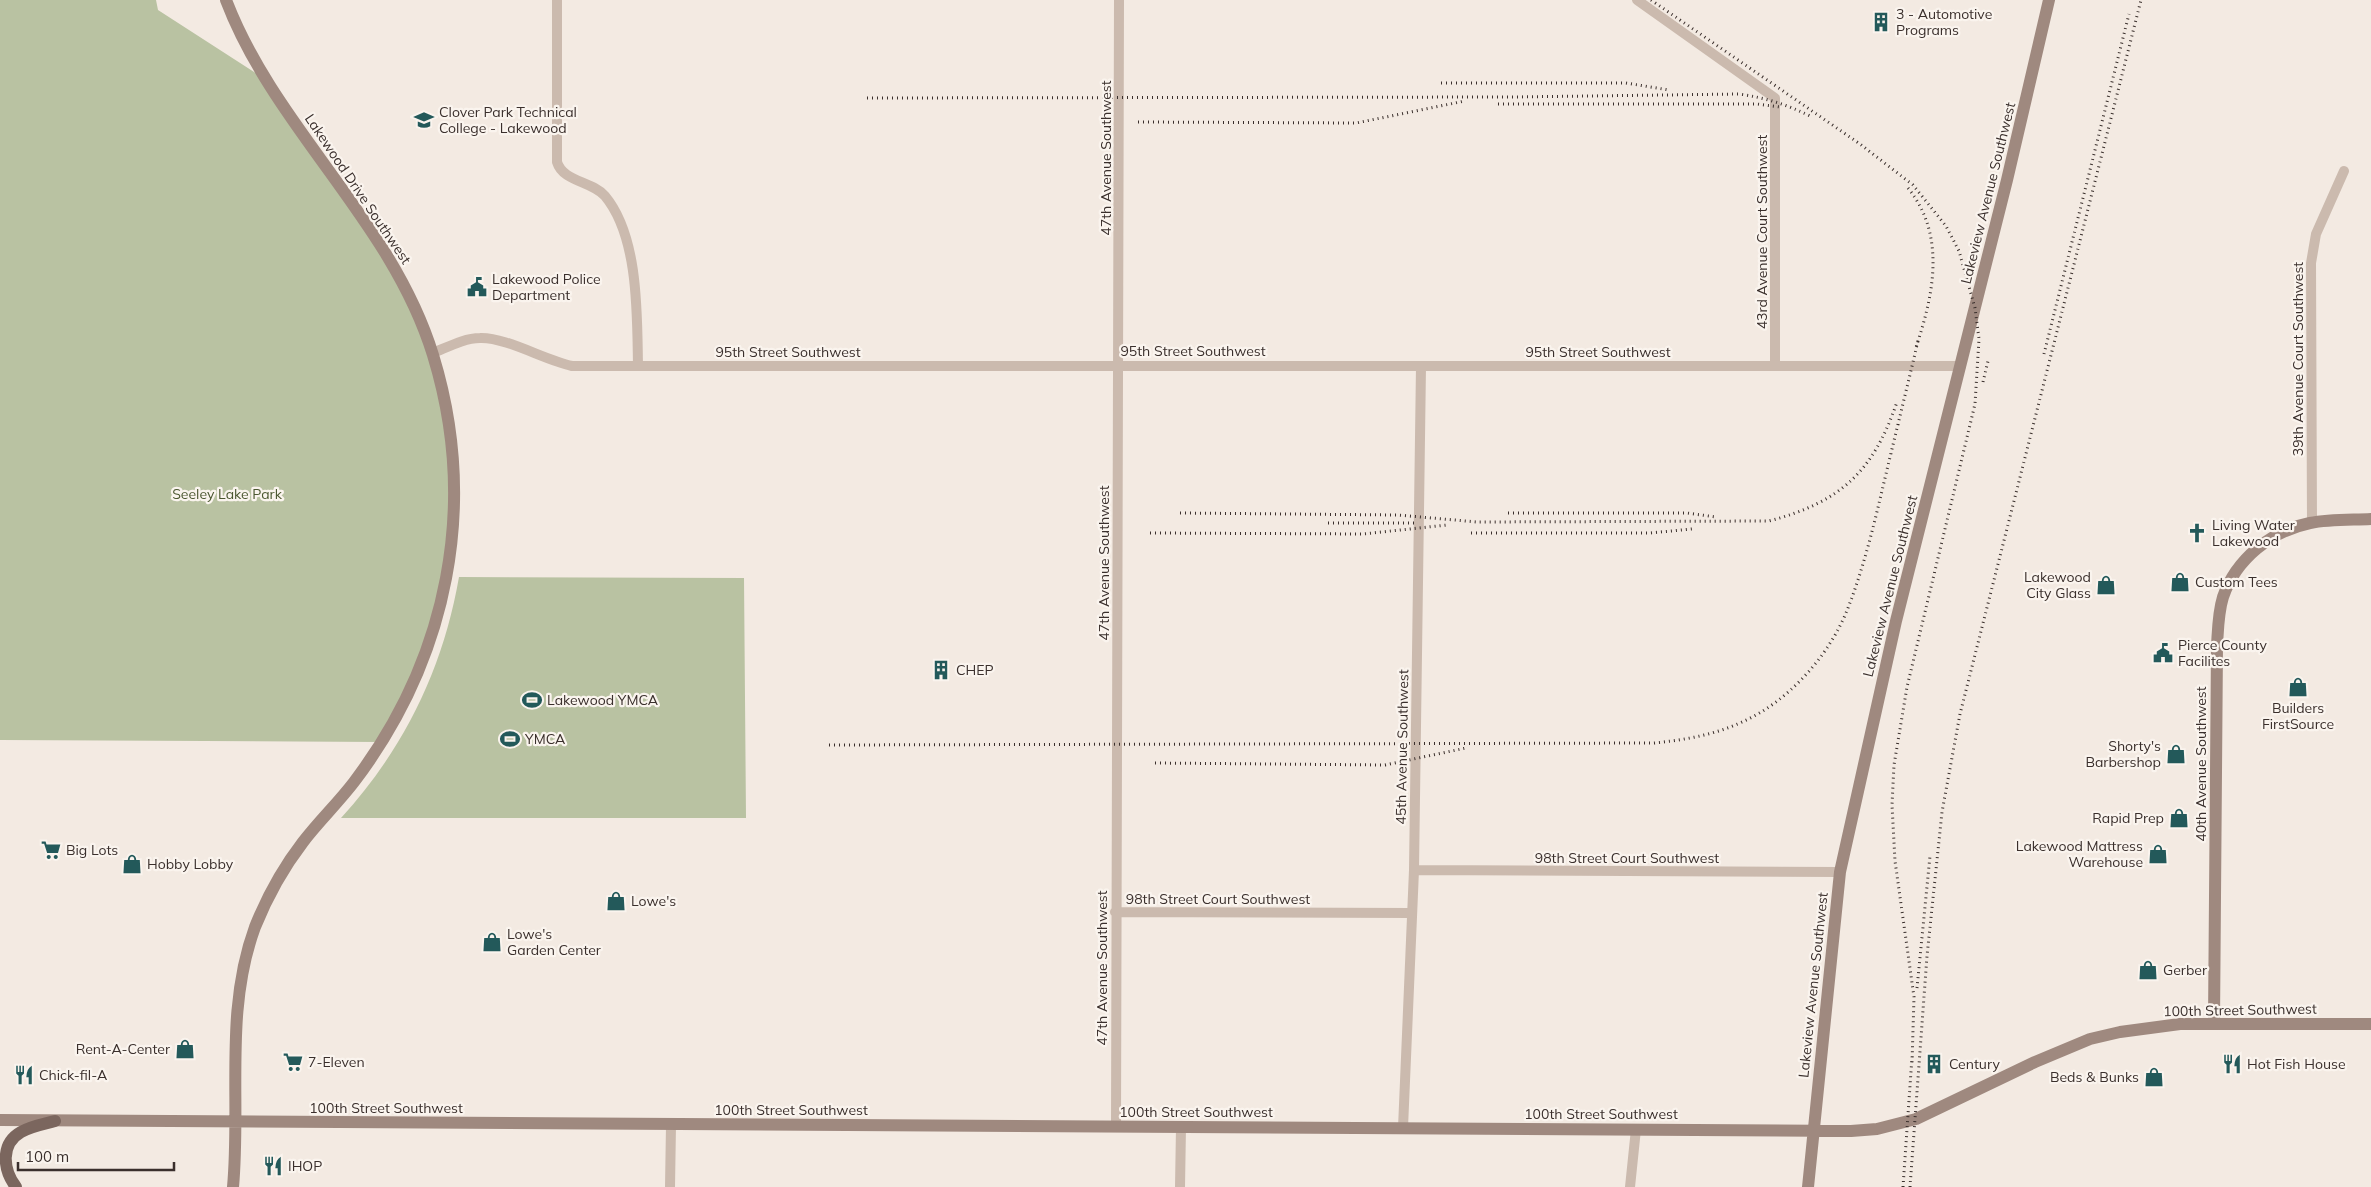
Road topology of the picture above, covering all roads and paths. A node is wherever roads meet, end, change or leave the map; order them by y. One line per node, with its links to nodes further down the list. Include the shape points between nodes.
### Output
1 (226, 0): 7 (main road, Lakewood Drive Southwest, via 242,39 265,78 397,272)
2 (557, 0): 9 (street, via 557,162 568,176 604,195 618,218 633,270)
3 (1119, 0): 8 (street, 47th Avenue Southwest)
4 (1637, 0): 11 (street, 43rd Avenue Court Southwest, via 1775,98)
5 (2050, 0): 12 (main road, Lakeview Avenue Southwest)
6 (2344, 171): 14 (street, 39th Avenue Court Southwest, via 2316,234 2311,263)
7 (433, 353): 9 (street, 95th Street Southwest, via 461,341 489,338 572,366); 23 (main road, Lakewood Drive Southwest, via 448,415 455,481 453,534 441,609 406,699 381,742 354,782 292,858 259,918 243,970 236,1010)
8 (1118, 365): 9 (street, 95th Street Southwest); 10 (street, 95th Street Southwest); 17 (street, 47th Avenue Southwest)
9 (638, 366)
10 (1421, 366): 11 (street, 95th Street Southwest); 15 (street, 45th Avenue Southwest)
11 (1775, 366): 12 (street, 95th Street Southwest)
12 (1961, 366): 16 (main road, Lakeview Avenue Southwest, via 1896,621)
13 (2371, 519): 14 (main road, 40th Avenue Southwest)
14 (2312, 523): 19 (main road, 40th Avenue Southwest, via 2273,537 2246,558 2224,597 2218,621)
15 (1414, 870): 16 (street, 98th Street Court Southwest); 18 (street, 45th Avenue Southwest)
16 (1840, 872): 29 (main road, Lakeview Avenue Southwest)
17 (1115, 912): 18 (street, 98th Street Court Southwest); 25 (street, 47th Avenue Southwest)
18 (1411, 913): 27 (street, 45th Avenue Southwest)
19 (2214, 1023): 20 (main road, 100th Street Southwest); 29 (main road, 100th Street Southwest, via 2164,1026 2090,1039 1916,1119 1877,1129)
20 (2371, 1024)
21 (0, 1120): 22 (main road, 100th Street Southwest)
22 (55, 1121): 23 (main road, 100th Street Southwest); 32 (main road, via 22,1131 10,1141 5,1156 6,1166)
23 (236, 1122): 24 (main road, 100th Street Southwest); 33 (main road, Lakewood Drive Southwest)
24 (671, 1124): 25 (main road, 100th Street Southwest); 34 (street)
25 (1116, 1127): 26 (main road, 100th Street Southwest)
26 (1181, 1127): 27 (main road, 100th Street Southwest); 35 (street)
27 (1402, 1128): 28 (main road, 100th Street Southwest)
28 (1636, 1129): 29 (main road, 100th Street Southwest); 36 (street)
29 (1813, 1131): 37 (main road, Lakeview Avenue Southwest)
30 (0, 1178): 31 (main road)
31 (10, 1187)
32 (16, 1187)
33 (233, 1187)
34 (670, 1187)
35 (1180, 1187)
36 (1630, 1187)
37 (1808, 1187)

